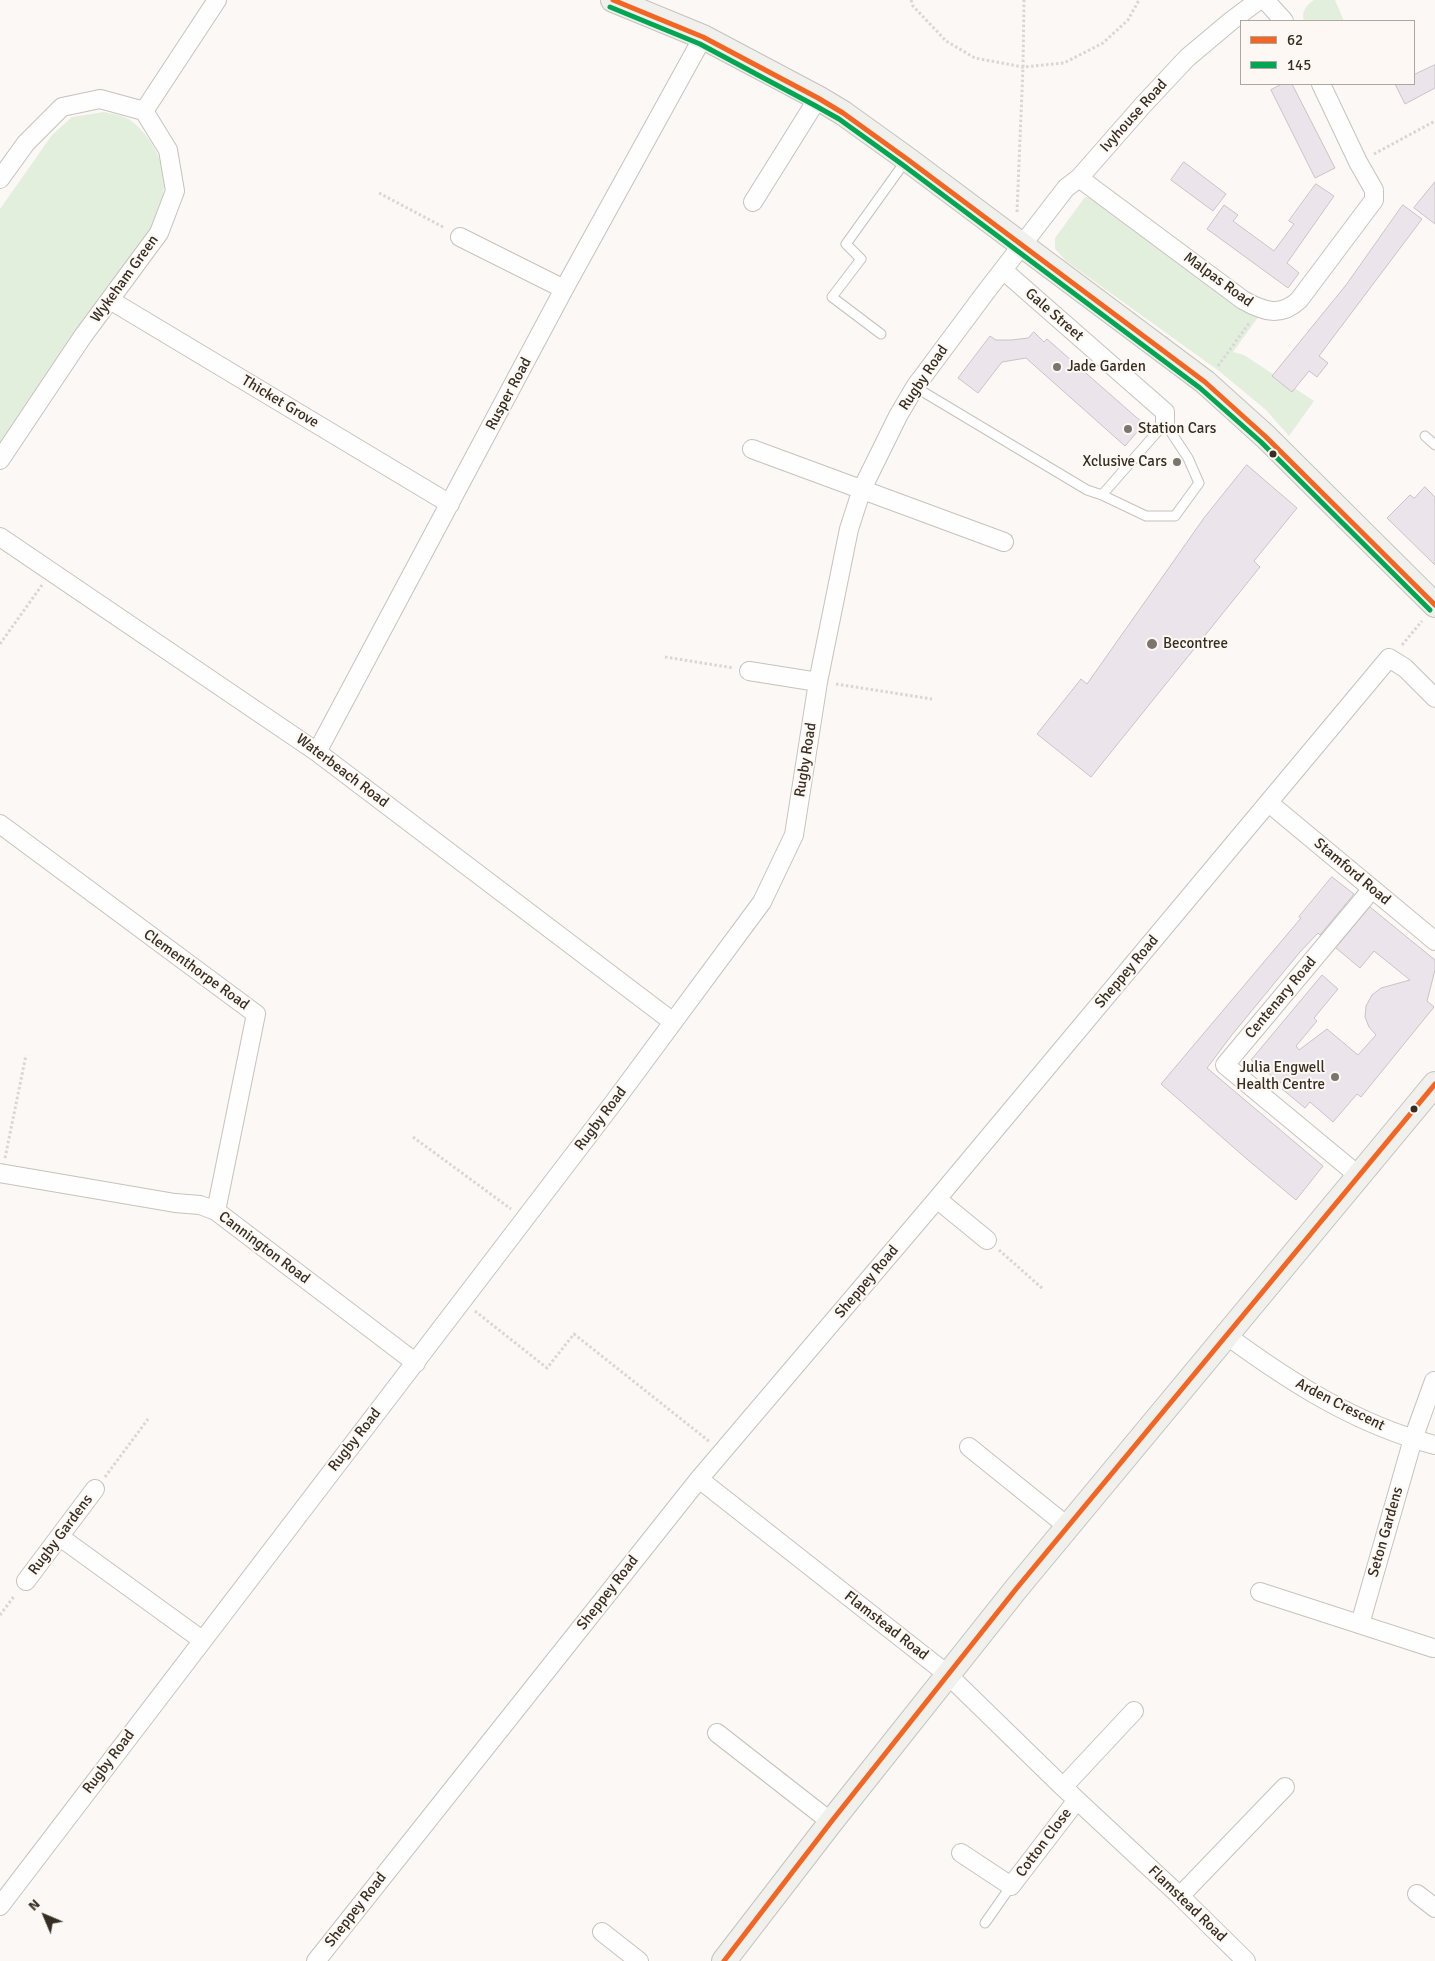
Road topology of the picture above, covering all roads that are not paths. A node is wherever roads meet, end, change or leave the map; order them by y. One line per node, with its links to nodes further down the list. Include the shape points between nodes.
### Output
1 (217, 0): 9 (street)
2 (613, 0): 6 (street)
3 (1260, 0): 11 (street, Ivyhouse Road, via 1188,58)
4 (1265, 0): 5 (street)
5 (1283, 20)
6 (703, 37): 8 (street); 17 (street, Rusper Road)
7 (1321, 85): 11 (street, Malpas Road, via 1374,190 1374,200 1299,300 1287,309 1259,310 1243,300)
8 (818, 98): 10 (street); 13 (street)
9 (144, 112): 12 (street, via 100,100 62,107 26,143); 18 (street, Wykeham Green, via 168,150 175,191 159,234)
10 (907, 159): 15 (street); 19 (lane, via 846,244 861,259 832,297)
11 (1079, 178): 15 (street, Ivyhouse Road, via 1066,188)
12 (0, 179)
13 (753, 202)
14 (460, 236): 17 (street)
15 (1023, 245): 16 (street, Rugby Road); 31 (street, via 1205,382 1266,437 1351,521)
16 (1002, 270): 20 (street, Rugby Road); 21 (street, Gale Street, via 1165,412)
17 (564, 289): 28 (street, Rusper Road)
18 (110, 300): 25 (street, Wykeham Green); 28 (street, Thicket Grove)
19 (881, 334)
20 (915, 387): 26 (street, Rugby Road); 27 (lane, via 1087,490)
21 (1165, 423): 27 (lane); 27 (lane, via 1188,458 1198,483 1175,516 1146,516)
22 (1425, 436): 23 (lane)
23 (1435, 445)
24 (752, 449): 26 (street)
25 (0, 460)
26 (862, 489): 30 (street); 33 (street, Rugby Road, via 849,529)
27 (1102, 495)
28 (450, 504): 35 (street, Rusper Road)
29 (0, 537): 35 (street, Waterbeach Road)
30 (1004, 542)
31 (1429, 612)
32 (749, 671): 33 (street)
33 (818, 682): 40 (street, Rugby Road, via 794,835 762,902)
34 (1435, 698): 36 (street, Sheppey Road, via 1390,658)
35 (318, 752): 40 (street, Waterbeach Road)
36 (1269, 803): 38 (street, Stamford Road); 44 (street, Sheppey Road)
37 (0, 824): 45 (street, Clementhorpe Road, via 256,1014)
38 (1372, 889): 39 (street, Stamford Road); 42 (street, Centenary Road, via 1225,1065)
39 (1435, 941)
40 (673, 1022): 48 (street, Rugby Road)
41 (1435, 1084): 42 (street)
42 (1359, 1176): 47 (street)
43 (1, 1177): 45 (street, Cannington Road, via 200,1205)
44 (937, 1199): 46 (street); 53 (street, Sheppey Road)
45 (216, 1211): 48 (street, Cannington Road)
46 (987, 1240)
47 (1226, 1335): 50 (street, Arden Crescent, via 1317,1397); 55 (street)
48 (416, 1363): 60 (street, Rugby Road)
49 (1434, 1381): 50 (street, Seton Gardens)
50 (1413, 1439): 51 (street, Arden Crescent); 59 (street, Seton Gardens)
51 (1435, 1445)
52 (970, 1447): 55 (street)
53 (699, 1478): 62 (street, Flamstead Road); 77 (street, Sheppey Road)
54 (95, 1489): 56 (street, Rugby Gardens)
55 (1067, 1526): 62 (street)
56 (60, 1537): 57 (street, Rugby Gardens); 60 (street)
57 (26, 1580)
58 (1260, 1592): 59 (street)
59 (1360, 1624): 61 (street)
60 (202, 1640): 73 (street, Rugby Road)
61 (1433, 1648)
62 (947, 1674): 65 (street, Flamstead Road); 68 (street)
63 (1134, 1711): 65 (street)
64 (717, 1733): 68 (street)
65 (1062, 1787): 67 (street, Flamstead Road)
66 (1285, 1787): 72 (street)
67 (1077, 1800): 70 (street, Cotton Close); 72 (street, Flamstead Road)
68 (831, 1822): 79 (street)
69 (961, 1853): 70 (street, Cotton Close)
70 (1011, 1886): 75 (lane)
71 (1416, 1894): 74 (street)
72 (1180, 1896): 80 (street, Flamstead Road)
73 (0, 1906)
74 (1435, 1908)
75 (985, 1923)
76 (602, 1932): 78 (street)
77 (316, 1961)
78 (639, 1961)
79 (724, 1961)
80 (1246, 1961)

